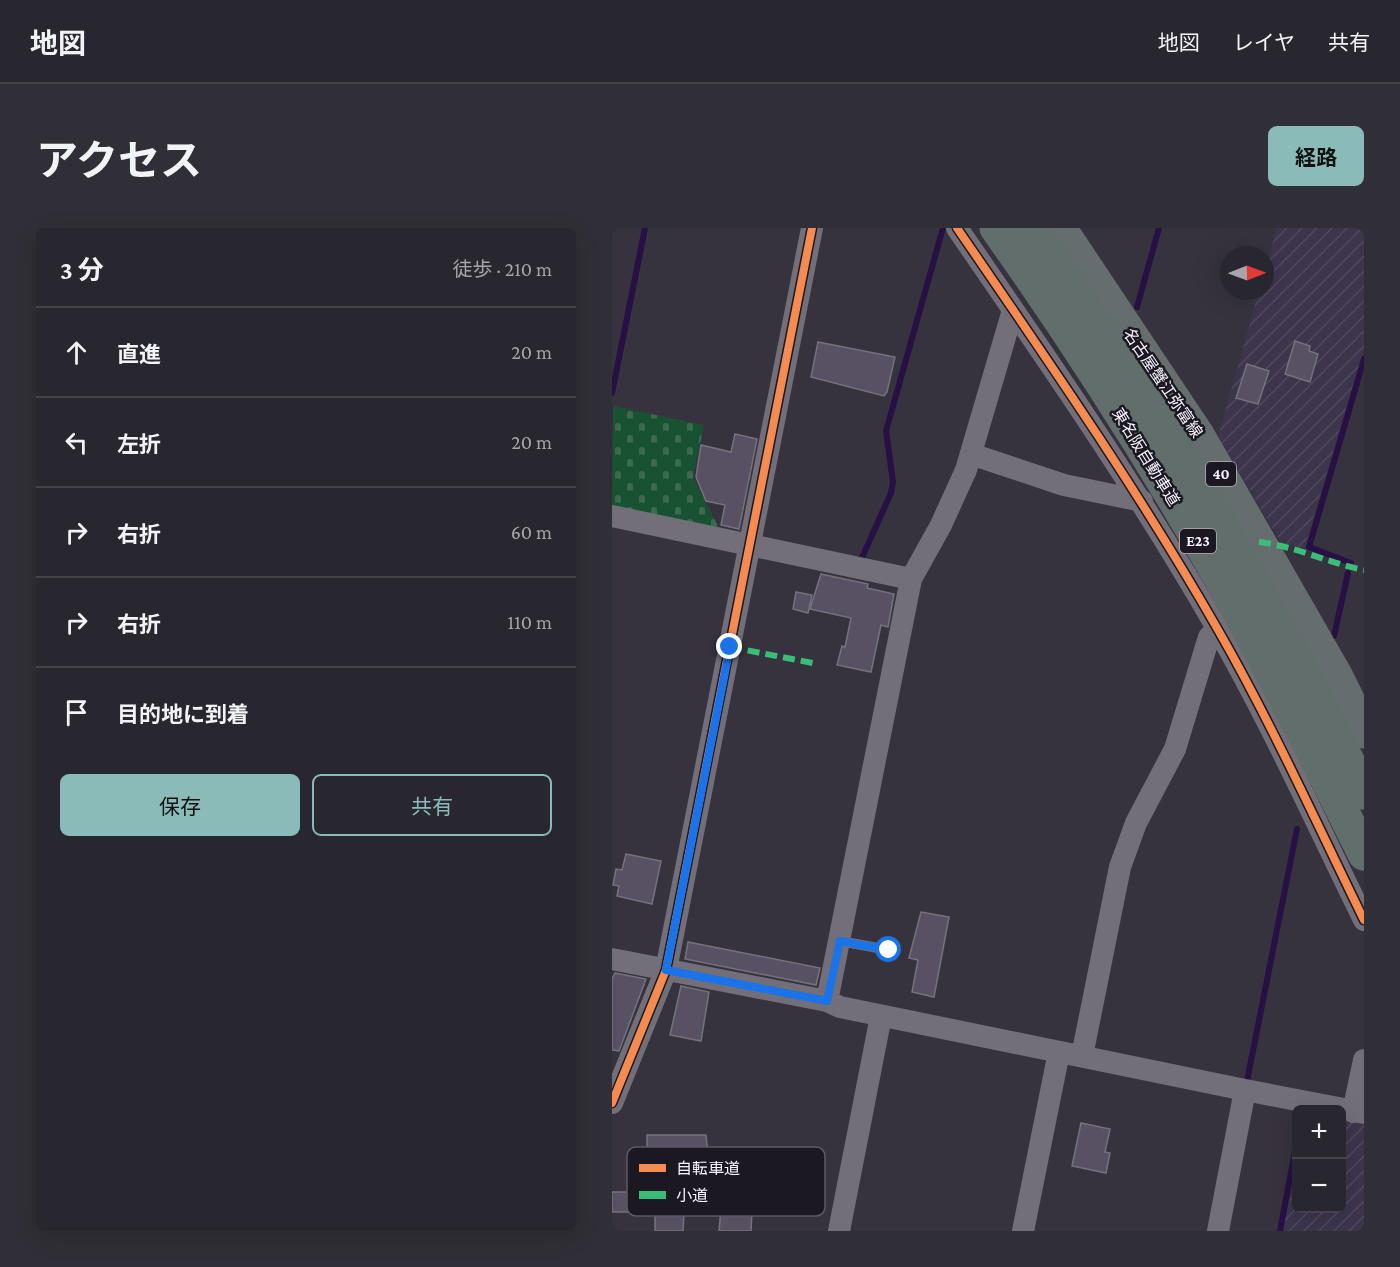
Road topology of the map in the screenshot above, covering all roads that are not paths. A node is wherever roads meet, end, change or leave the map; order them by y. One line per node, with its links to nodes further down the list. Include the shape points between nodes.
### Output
1 (812, 228): 10 (street)
2 (957, 228): 6 (street)
3 (996, 228): 15 (highway, 東名阪自動車道 / E23, via 1099,380 1209,560 1299,724)
4 (1033, 228): 14 (highway, 東名阪自動車道 / E23, via 1233,546)
5 (1060, 228): 13 (main road, 名古屋蟹江弥富線 / 40, via 1198,435 1337,677)
6 (1013, 310): 7 (street); 8 (street)
7 (971, 454): 8 (street, via 1064,485); 11 (street, via 940,525)
8 (1142, 501): 12 (street)
9 (612, 516): 10 (street)
10 (750, 545): 11 (street); 20 (street)
11 (910, 579): 17 (street)
12 (1218, 629): 16 (street, via 1253,692); 24 (street, via 1209,637 1175,749 1136,823 1120,867)
13 (1364, 732)
14 (1364, 793)
15 (1364, 854)
16 (1364, 920)
17 (840, 941): 18 (lane); 21 (street)
18 (889, 950)
19 (612, 959): 20 (street)
20 (666, 970): 21 (street); 27 (street)
21 (827, 1001): 22 (street)
22 (881, 1016): 23 (street); 29 (street)
23 (1059, 1052): 24 (street); 30 (street)
24 (1082, 1056): 26 (street)
25 (1364, 1060): 28 (street)
26 (1245, 1090): 28 (street); 31 (street)
27 (612, 1103)
28 (1359, 1113)
29 (839, 1231)
30 (1023, 1231)
31 (1218, 1231)

